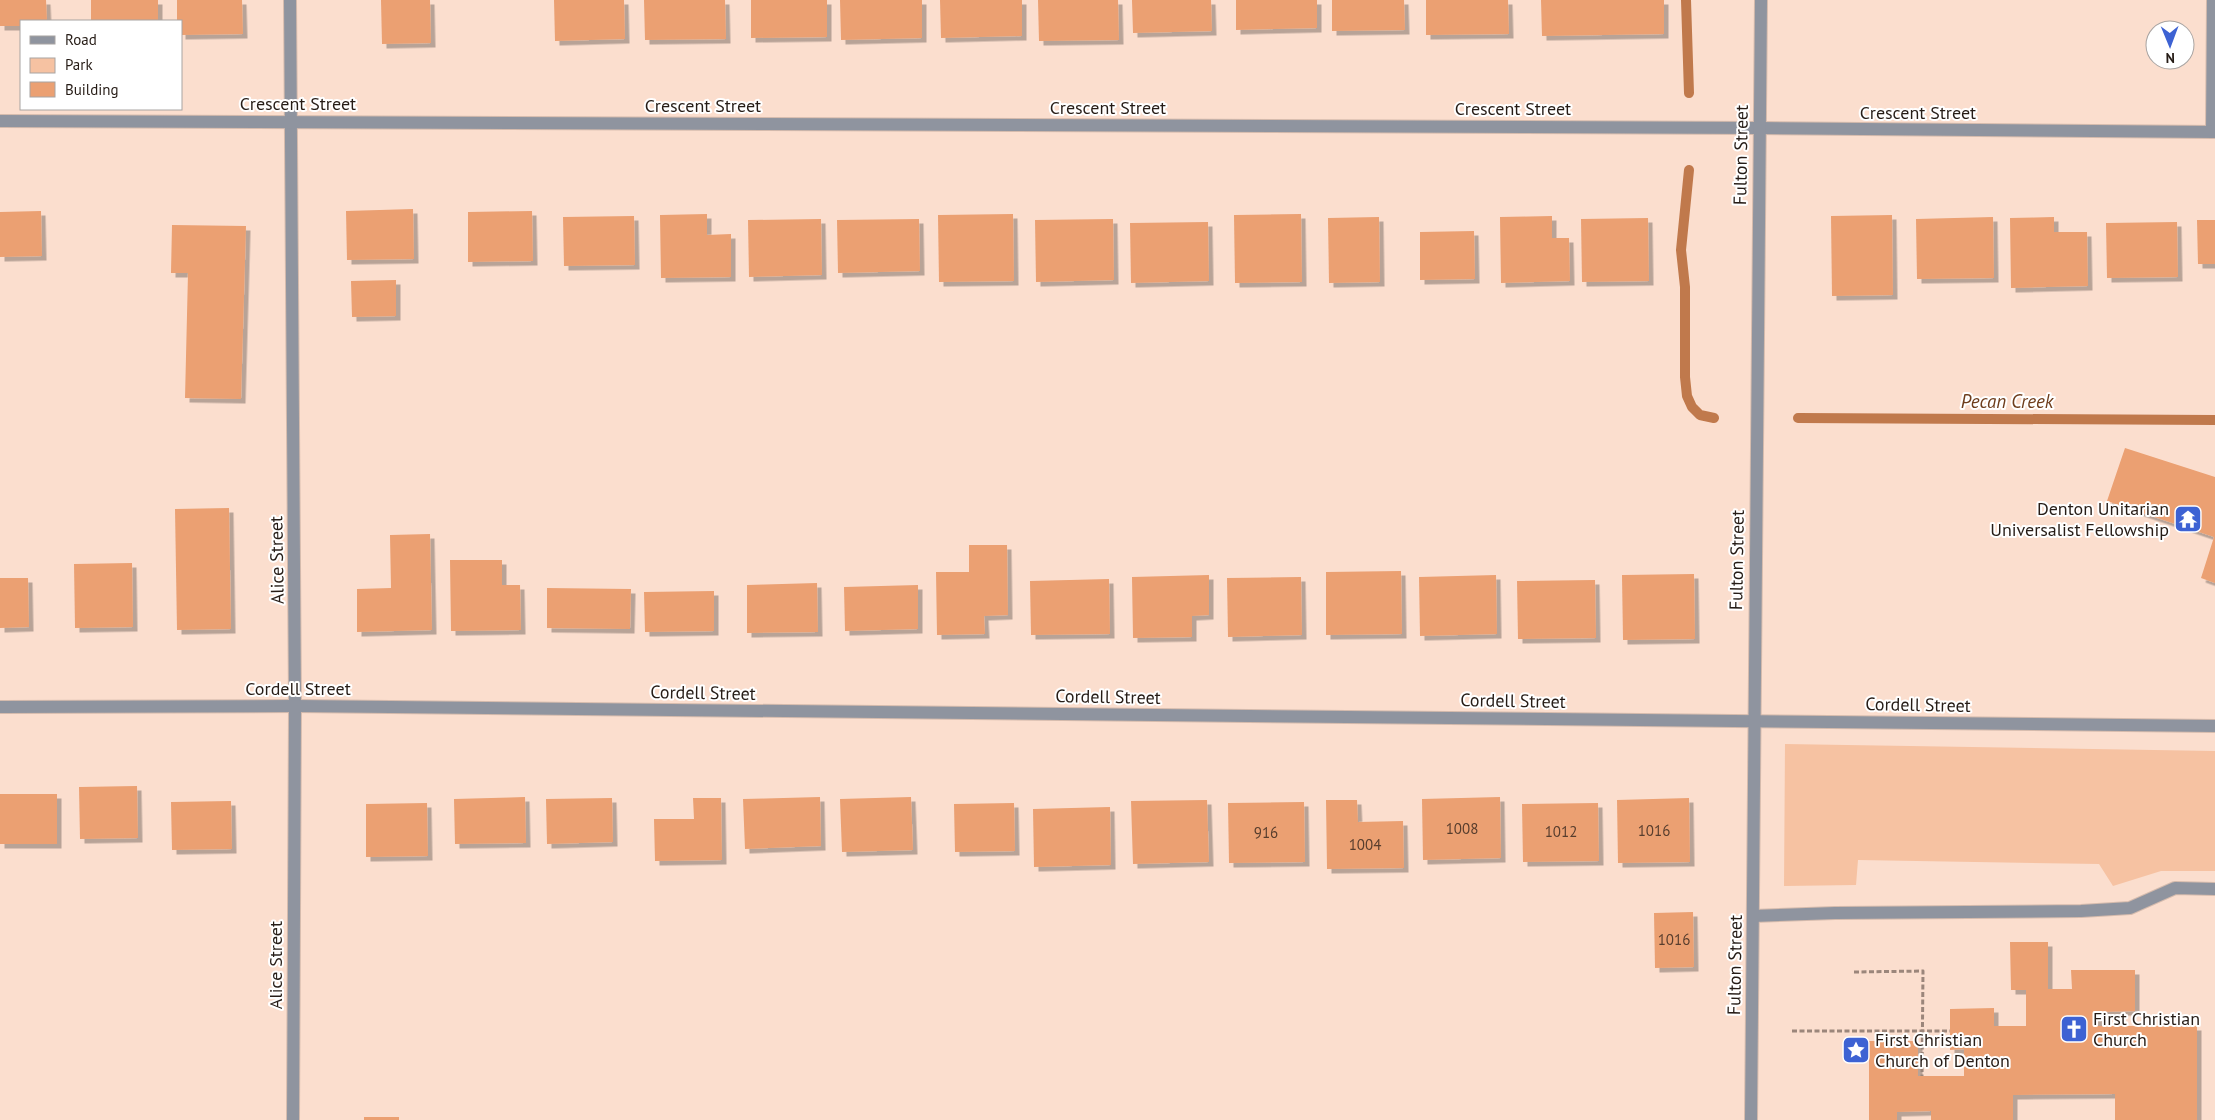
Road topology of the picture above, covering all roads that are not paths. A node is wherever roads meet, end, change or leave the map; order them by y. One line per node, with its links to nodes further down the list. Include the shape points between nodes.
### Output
1 (290, 0): 5 (street, Alice Street)
2 (1760, 0): 6 (street, Fulton Street)
3 (2213, 0): 7 (street)
4 (0, 121): 5 (street, Crescent Street)
5 (290, 122): 6 (street, Crescent Street); 8 (street, Alice Street)
6 (1759, 128): 7 (street, Crescent Street); 10 (street, Fulton Street)
7 (2213, 132)
8 (295, 706): 9 (street, Cordell Street); 10 (street, Cordell Street); 14 (street, Alice Street)
9 (0, 707)
10 (1753, 720): 11 (street, Cordell Street); 13 (street, Fulton Street)
11 (2215, 726)
12 (2215, 889): 13 (street, via 2175,888 2130,908 2081,911)
13 (1753, 916): 15 (street, Fulton Street)
14 (292, 1120)
15 (1751, 1120)

